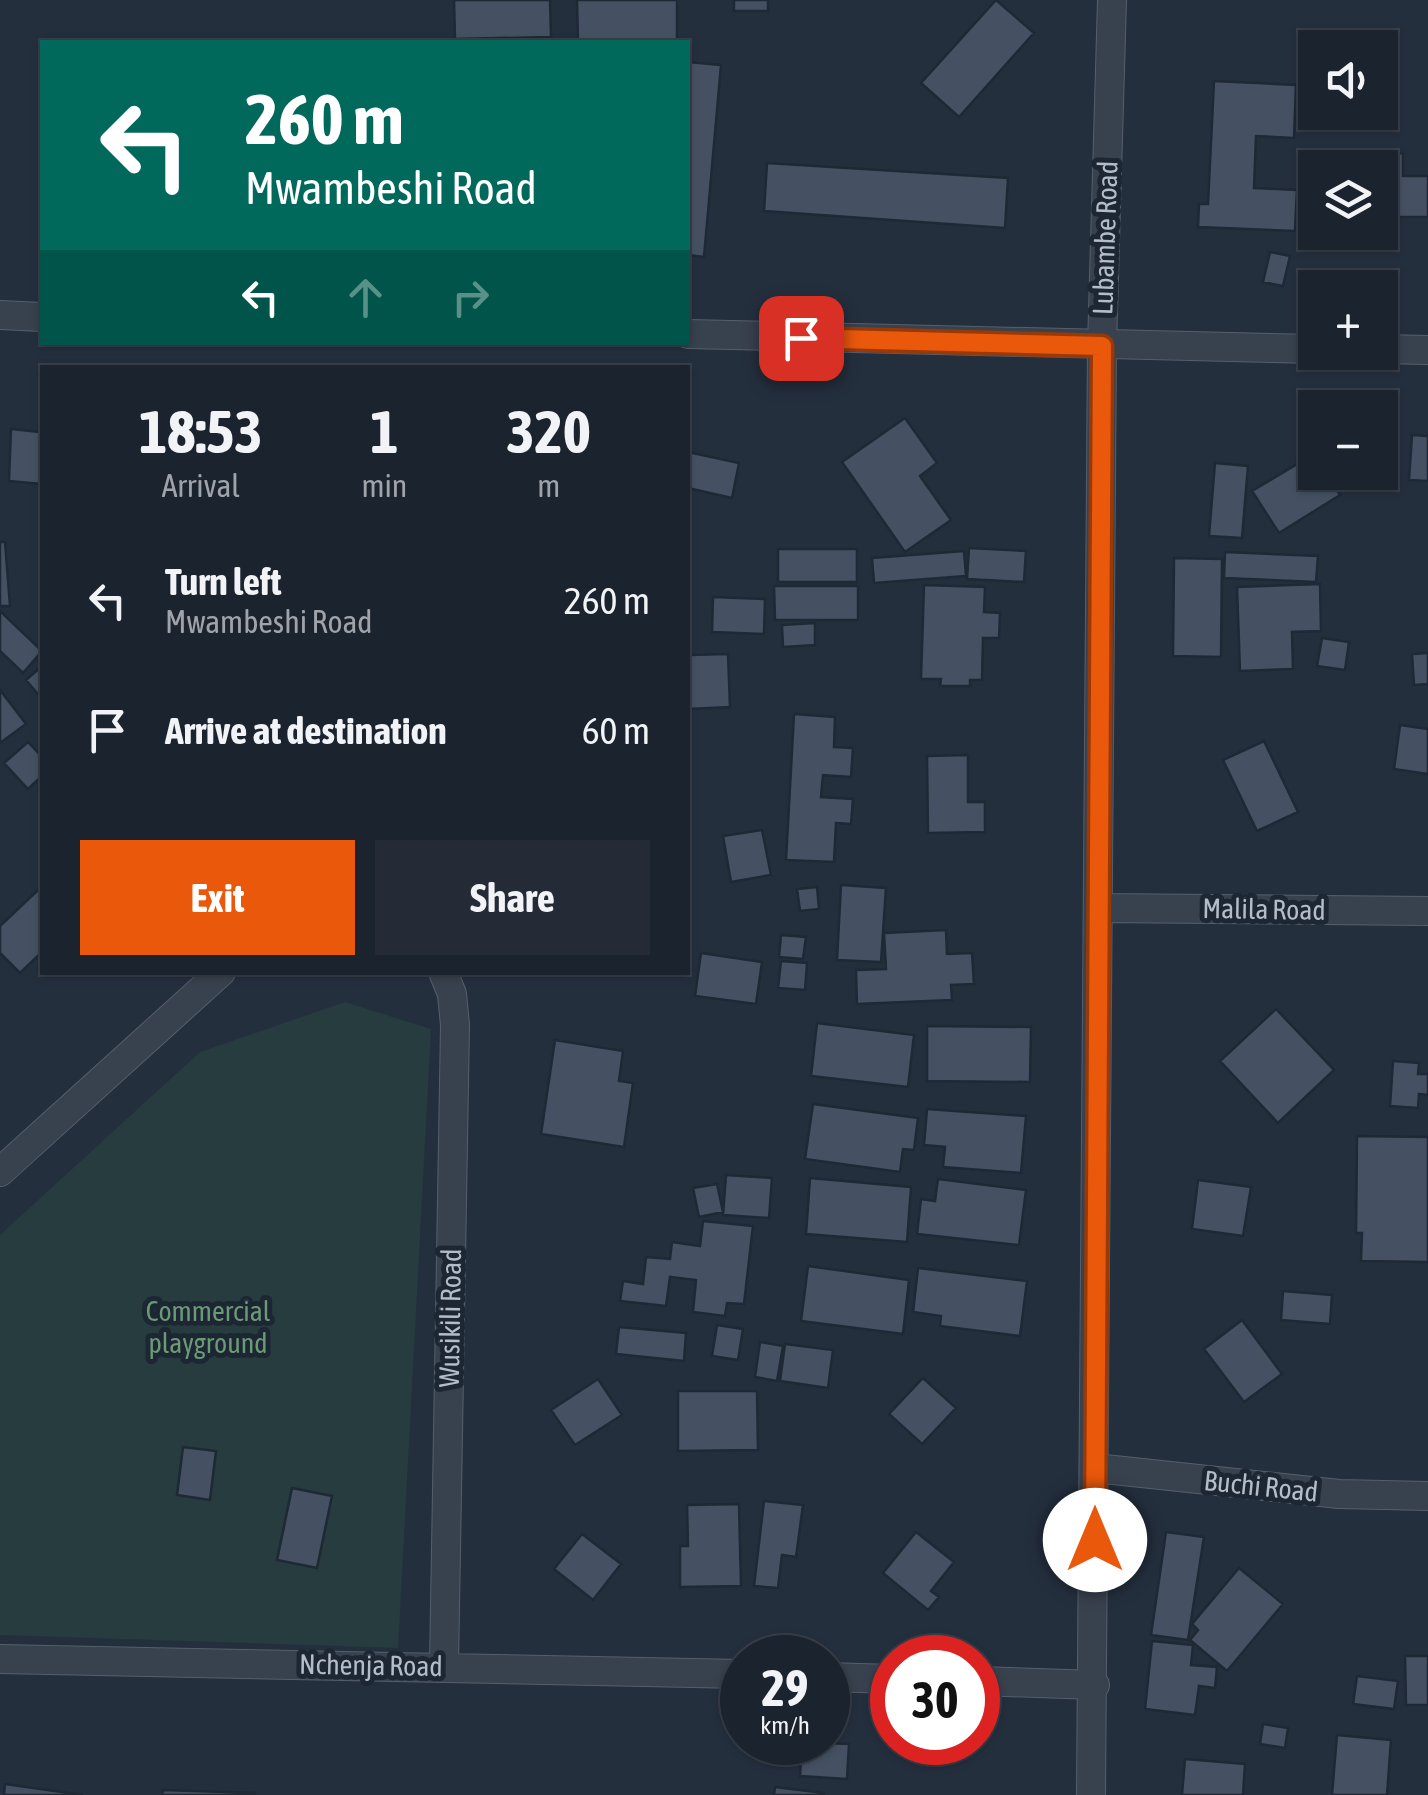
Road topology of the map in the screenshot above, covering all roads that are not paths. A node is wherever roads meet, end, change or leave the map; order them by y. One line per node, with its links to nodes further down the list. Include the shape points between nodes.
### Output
1 (1112, 0): 5 (street, Lubambe Road)
2 (0, 315): 3 (street)
3 (40, 316)
4 (690, 334): 5 (street)
5 (1102, 346): 6 (street); 9 (street, Lubambe Road)
6 (1298, 349)
7 (1398, 350): 8 (street)
8 (1428, 350)
9 (1099, 908): 10 (street, Malila Road); 14 (street, Lubambe Road)
10 (1428, 911)
11 (218, 975): 13 (street)
12 (445, 975): 17 (street, Wusikili Road, via 456,1026)
13 (0, 1172)
14 (1095, 1468): 15 (street, Buchi Road, via 1339,1494); 20 (street, Lubambe Road)
15 (1428, 1496)
16 (0, 1659): 17 (street, Nchenja Road)
17 (444, 1666): 18 (street, Nchenja Road)
18 (720, 1673)
19 (1000, 1682): 20 (street)
20 (1095, 1685): 21 (street, Lubambe Road)
21 (1091, 1795)

